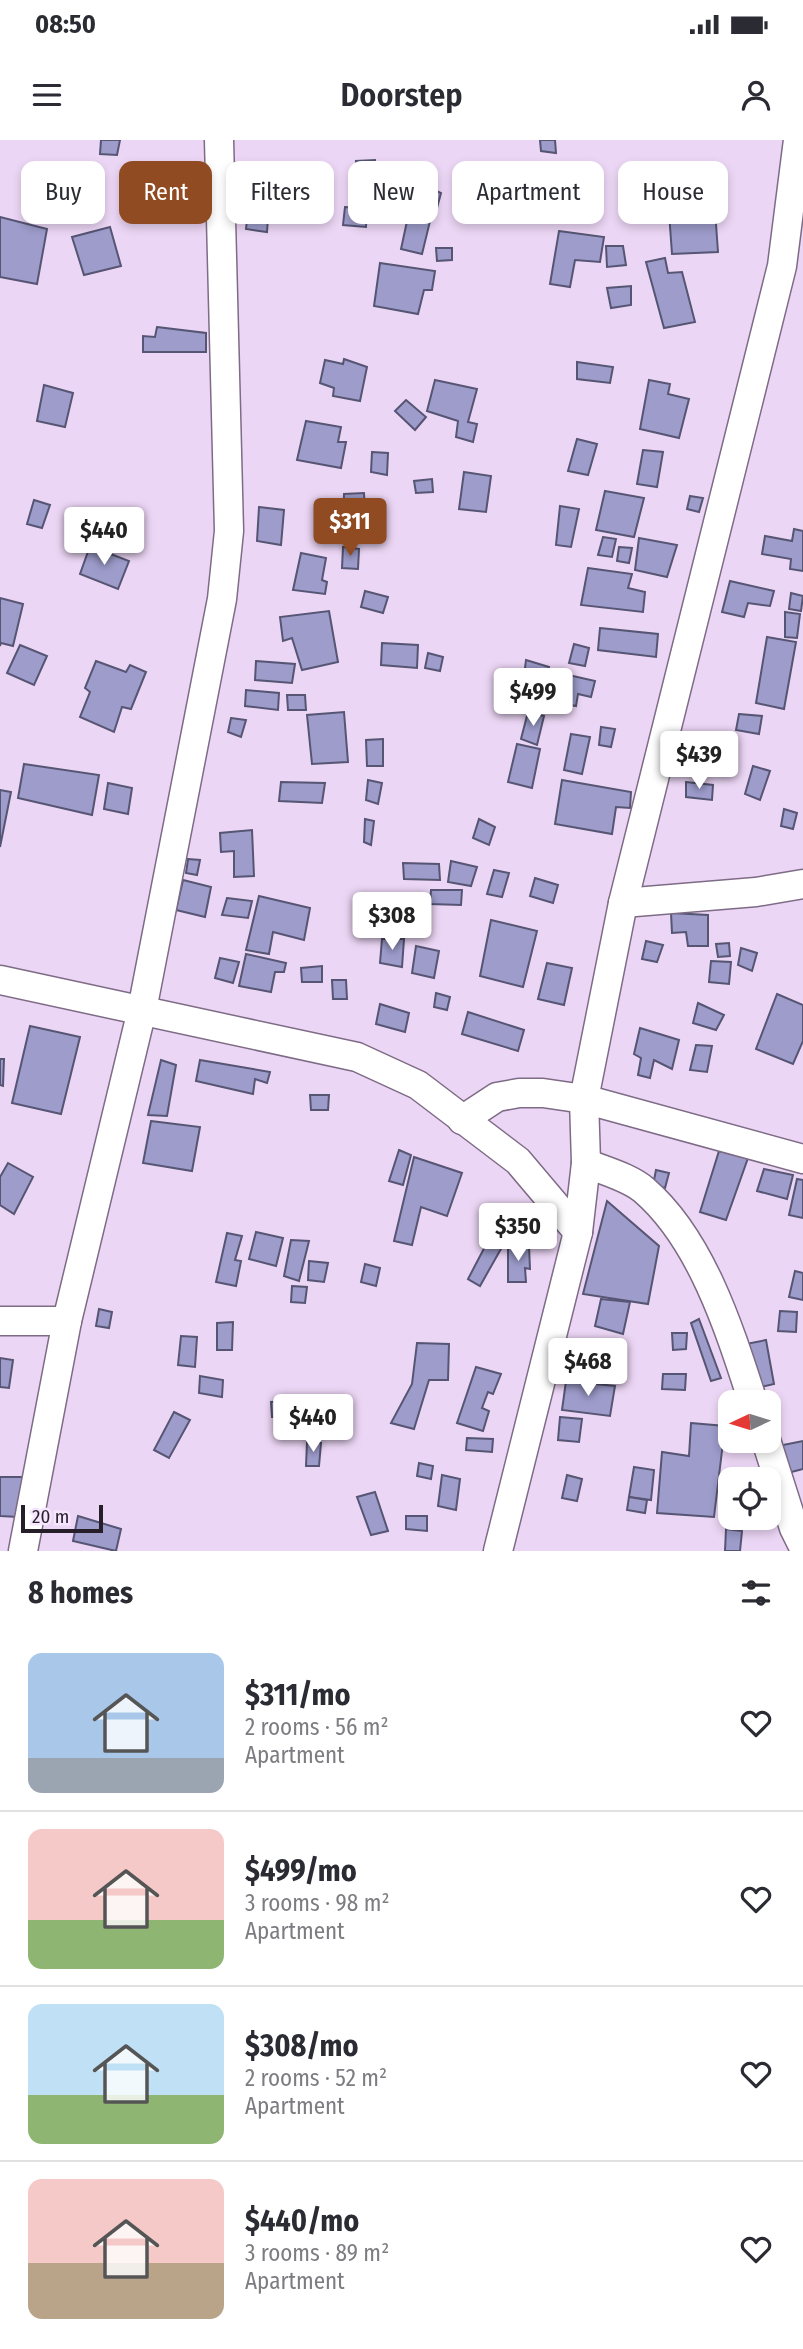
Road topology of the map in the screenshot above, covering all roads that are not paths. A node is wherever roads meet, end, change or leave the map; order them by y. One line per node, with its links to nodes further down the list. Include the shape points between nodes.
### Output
1 (219, 140): 7 (street, via 229,531 211,665)
2 (798, 140): 3 (street)
3 (792, 269): 5 (street)
4 (803, 884): 5 (street)
5 (624, 903): 8 (street)
6 (0, 980): 7 (street)
7 (142, 1010): 9 (street, via 357,1057 418,1085); 14 (street)
8 (584, 1099): 9 (street, via 519,1093 484,1103); 10 (street); 11 (street)
9 (462, 1120): 12 (street, via 518,1161)
10 (803, 1159)
11 (586, 1163): 12 (street); 15 (street, via 642,1188 676,1221 727,1321)
12 (578, 1233): 19 (street)
13 (0, 1321): 14 (street)
14 (68, 1321): 18 (street)
15 (749, 1390)
16 (770, 1453): 17 (street)
17 (803, 1546)
18 (23, 1551)
19 (498, 1551)

